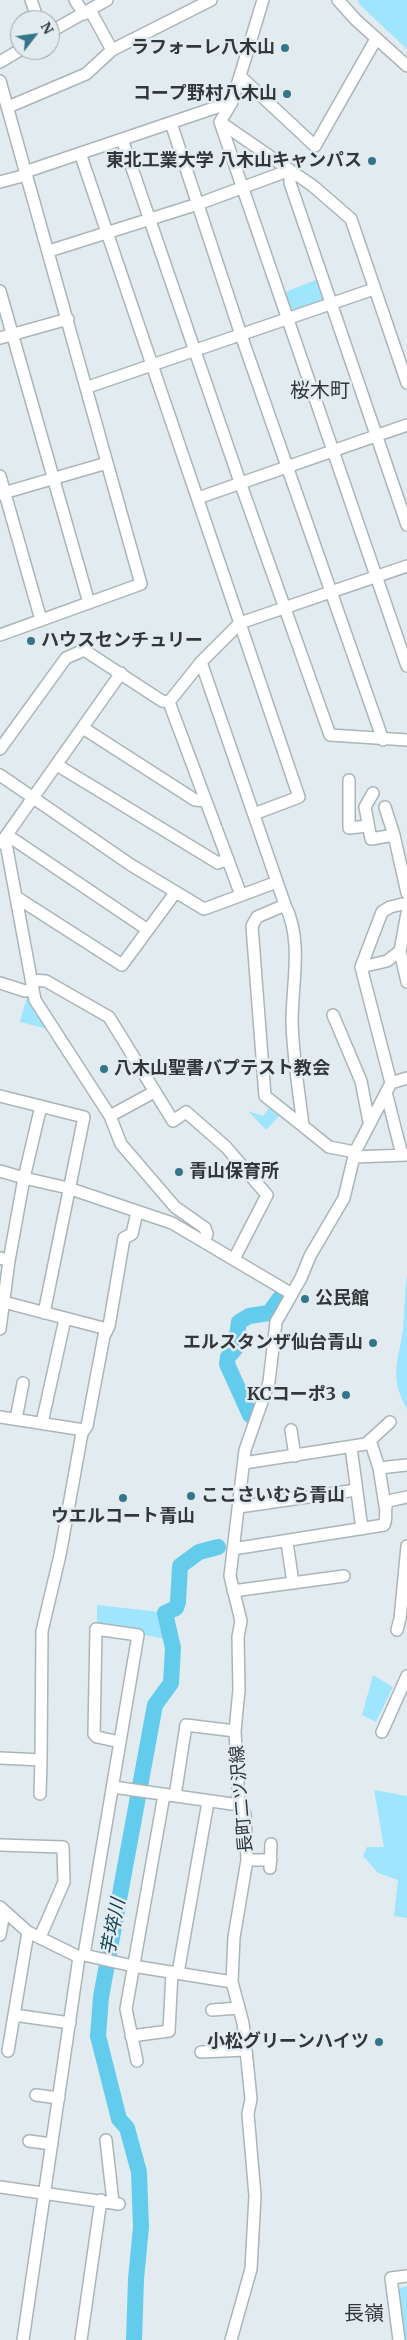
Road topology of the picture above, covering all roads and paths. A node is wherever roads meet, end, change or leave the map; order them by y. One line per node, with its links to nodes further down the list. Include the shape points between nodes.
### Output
1 (75, 0): 6 (street)
2 (107, 0): 6 (street)
3 (211, 0): 9 (street)
4 (263, 0): 11 (street)
5 (338, 0): 8 (street)
6 (87, 12): 7 (street); 9 (street)
7 (60, 27)
8 (376, 39): 10 (street); 11 (street, via 315,146)
9 (112, 50): 14 (street, via 86,74)
10 (407, 66)
11 (240, 76): 13 (street)
12 (0, 81): 14 (street)
13 (232, 102): 15 (street); 16 (street)
14 (8, 107): 20 (street)
15 (220, 122): 19 (street); 22 (street)
16 (172, 123): 17 (street); 23 (street)
17 (122, 139): 18 (street); 24 (street)
18 (80, 154): 20 (street); 25 (street)
19 (290, 170): 22 (street); 27 (street, via 352,219); 29 (street, via 290,183)
20 (26, 173): 21 (street); 26 (street)
21 (0, 182)
22 (242, 188): 23 (street); 31 (street)
23 (198, 204): 24 (street); 33 (street)
24 (149, 219): 25 (street); 35 (street)
25 (107, 232): 26 (street); 36 (street)
26 (49, 252): 30 (street)
27 (374, 289): 29 (street); 37 (street)
28 (0, 290): 32 (street)
29 (331, 304): 31 (street); 40 (street)
30 (68, 319): 32 (street); 38 (street)
31 (287, 319): 33 (street); 41 (street)
32 (12, 335): 34 (street); 45 (street)
33 (241, 335): 35 (street); 43 (street)
34 (0, 338)
35 (194, 352): 36 (street); 46 (street)
36 (152, 365): 38 (street); 48 (street)
37 (407, 383)
38 (88, 387): 42 (street)
39 (407, 425): 40 (street)
40 (376, 436): 41 (street); 49 (street)
41 (332, 451): 43 (street); 51 (street)
42 (108, 463): 45 (street); 53 (street, via 141,584)
43 (288, 467): 46 (street); 52 (street)
44 (0, 476): 47 (street)
45 (53, 477): 47 (street); 53 (street)
46 (240, 482): 48 (street); 54 (street)
47 (2, 493): 55 (street)
48 (198, 498): 56 (street)
49 (407, 525)
50 (407, 566): 51 (street)
51 (376, 576): 52 (street); 59 (street)
52 (332, 592): 54 (street); 63 (street)
53 (89, 603): 55 (street)
54 (284, 608): 56 (street); 63 (street, via 330,735)
55 (41, 620): 57 (street)
56 (240, 623): 58 (street); 73 (street, via 299,797)
57 (0, 635)
58 (201, 662): 61 (street); 73 (street)
59 (407, 666)
60 (121, 673): 61 (street, via 162,701); 62 (street); 65 (street, via 84,650 66,658)
61 (169, 702): 71 (street)
62 (82, 728): 66 (street); 71 (street, via 195,800)
63 (383, 740): 64 (street)
64 (407, 740)
65 (0, 749)
66 (57, 765): 70 (street); 77 (street, via 218,863)
67 (0, 775): 70 (street)
68 (349, 780): 74 (street, via 350,828)
69 (373, 793): 74 (street, via 365,807)
70 (33, 798): 75 (street); 79 (street)
71 (206, 801): 77 (street)
72 (385, 807): 76 (street)
73 (254, 814): 78 (street)
74 (368, 826): 76 (street, via 371,839)
75 (4, 835): 82 (street); 86 (street)
76 (394, 835): 80 (street)
77 (228, 859): 81 (street)
78 (277, 882): 81 (street); 84 (street)
79 (175, 892): 81 (street, via 204,909); 86 (street)
80 (407, 893)
81 (241, 895)
82 (16, 898): 86 (street, via 122,964); 91 (street)
83 (407, 903): 88 (street, via 382,912)
84 (285, 905): 100 (street, via 292,918 295,972 292,1023); 100 (street, via 257,917 252,926 265,1096)
85 (407, 914): 87 (street)
86 (148, 930)
87 (400, 951): 88 (street, via 387,961); 89 (street)
88 (361, 967): 94 (street)
89 (407, 982)
90 (0, 983): 91 (street, via 25,991)
91 (32, 985): 95 (street, via 46,981 109,1017); 98 (street, via 35,1000)
92 (333, 1015): 99 (street, via 361,1081)
93 (407, 1078): 94 (street)
94 (388, 1087): 99 (street, 長町二ツ沢線); 102 (street)
95 (154, 1092): 98 (street); 108 (street, via 173,1121 186,1112 226,1148 267,1195)
96 (1, 1098): 97 (street)
97 (41, 1106): 104 (street); 105 (street, via 84,1117)
98 (110, 1116): 107 (street, via 121,1144 175,1207 205,1228)
99 (369, 1122): 101 (street, 長町二ツ沢線)
100 (303, 1126): 101 (street, via 329,1147)
101 (355, 1154): 102 (street); 110 (street, 長町二ツ沢線, via 344,1198)
102 (404, 1155)
103 (0, 1171): 104 (street)
104 (24, 1178): 105 (street); 109 (street)
105 (68, 1188): 106 (street); 112 (street)
106 (137, 1212): 107 (street, via 172,1222); 115 (street, via 132,1234 124,1238)
107 (204, 1242): 108 (street)
108 (234, 1259): 110 (street)
109 (5, 1260): 111 (street)
110 (292, 1294): 126 (street, 長町二ツ沢線, via 276,1322 269,1382 245,1450)
111 (2, 1302): 112 (street); 114 (street)
112 (44, 1313): 113 (street)
113 (65, 1319): 115 (street); 120 (street)
114 (0, 1329)
115 (107, 1329): 121 (street)
116 (23, 1383): 118 (street)
117 (0, 1417): 118 (street)
118 (16, 1419): 120 (street)
119 (390, 1422): 123 (street)
120 (42, 1424): 121 (street)
121 (84, 1430): 146 (street, via 42,1631)
122 (291, 1430): 125 (street)
123 (370, 1440): 124 (street); 128 (street)
124 (351, 1447): 125 (street); 129 (street)
125 (295, 1456): 126 (street)
126 (244, 1463): 132 (street, 長町二ツ沢線)
127 (407, 1465): 128 (street)
128 (379, 1468): 131 (street)
129 (356, 1490): 132 (street); 133 (street)
130 (407, 1497): 131 (street, via 388,1501)
131 (385, 1506): 133 (street, via 387,1520 384,1525)
132 (239, 1507): 136 (street, 長町二ツ沢線)
133 (362, 1529): 134 (street)
134 (287, 1542): 136 (street); 138 (street)
135 (407, 1546): 140 (street)
136 (232, 1549): 139 (street, 長町二ツ沢線, via 230,1576)
137 (344, 1576): 138 (street)
138 (293, 1583): 139 (street)
139 (233, 1591): 142 (street, 長町二ツ沢線, via 241,1621)
140 (401, 1623)
141 (407, 1676): 143 (street)
142 (235, 1731): 149 (street, via 186,1725); 151 (street, 長町二ツ沢線)
143 (382, 1732)
144 (120, 1742): 144 (street, via 138,1635 96,1629 94,1734); 147 (street)
145 (0, 1758): 146 (street)
146 (41, 1760): 148 (street)
147 (113, 1787): 149 (street); 159 (street)
148 (40, 1794)
149 (169, 1796): 150 (street); 160 (street)
150 (208, 1802): 151 (street); 161 (street)
151 (239, 1805): 154 (street, 長町二ツ沢線, via 245,1814)
152 (271, 1844): 154 (street, via 270,1864)
153 (0, 1845): 158 (street, via 63,1847 64,1882)
154 (248, 1860): 162 (street, 長町二ツ沢線, via 234,1937)
155 (2, 1910): 156 (street); 157 (street)
156 (28, 1932): 158 (street); 165 (street)
157 (0, 1936)
158 (40, 1937): 159 (street)
159 (82, 1956): 160 (street); 166 (street)
160 (133, 1966): 161 (street); 167 (street, via 126,2009)
161 (175, 1972): 162 (street); 167 (street, via 168,2031)
162 (232, 1982): 163 (street, 長町二ツ沢線)
163 (239, 2008): 164 (street); 168 (street, 長町二ツ沢線)
164 (212, 2010)
165 (14, 2015): 166 (street); 169 (street)
166 (70, 2023): 173 (street)
167 (131, 2036): 171 (street)
168 (246, 2050): 170 (street); 183 (street, 長町二ツ沢線, via 251,2099 248,2114 255,2196 254,2241 246,2290)
169 (8, 2051)
170 (201, 2052)
171 (137, 2061)
172 (36, 2095): 173 (street)
173 (59, 2098): 176 (street)
174 (106, 2140): 179 (street)
175 (29, 2141): 176 (street)
176 (52, 2144): 178 (street)
177 (0, 2187): 178 (street)
178 (44, 2194): 179 (street); 181 (street)
179 (111, 2202): 182 (street)
180 (407, 2276): 184 (street, via 391,2278)
181 (23, 2340)
182 (81, 2340)
183 (231, 2340)
184 (399, 2340)

